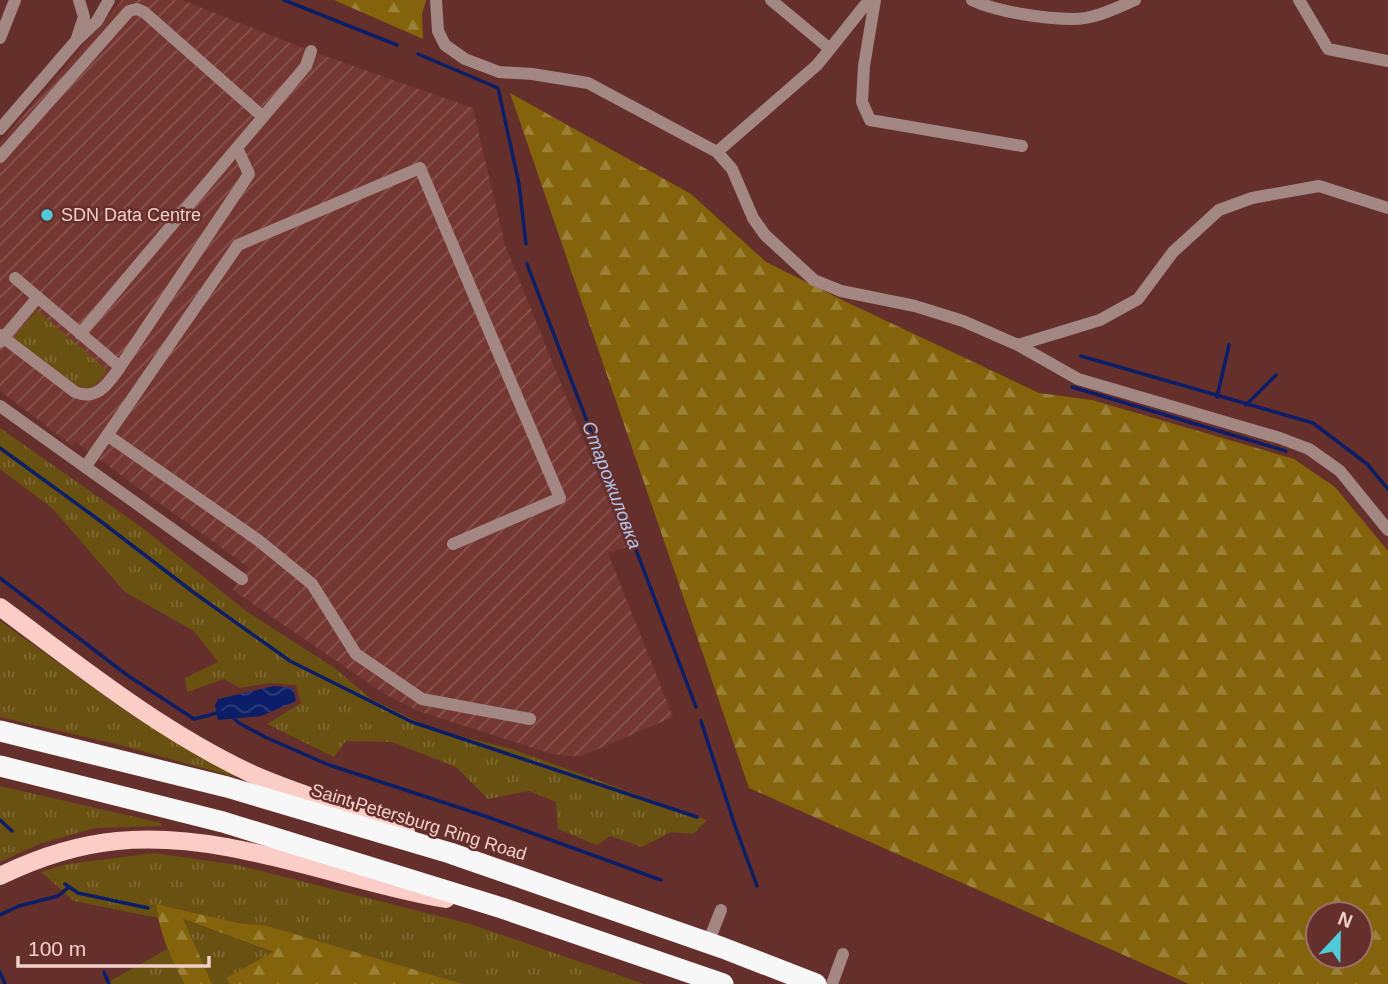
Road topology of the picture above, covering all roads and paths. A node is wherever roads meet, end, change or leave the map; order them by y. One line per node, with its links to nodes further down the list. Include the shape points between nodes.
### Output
1 (15, 0): 11 (street)
2 (79, 0): 12 (street, via 84,17)
3 (108, 0): 12 (street, via 97,21)
4 (436, 0): 20 (street, via 438,31 445,45 465,59 499,72 588,83)
5 (771, 0): 13 (street)
6 (869, 0): 13 (street)
7 (875, 0): 18 (street, via 862,102 870,120)
8 (972, 0): 9 (street, via 1022,13 1074,19)
9 (1135, 0)
10 (1299, 0): 15 (street, via 1328,49)
11 (0, 38)
12 (75, 42): 17 (street)
13 (830, 49): 20 (street)
14 (311, 51): 16 (street, via 306,66)
15 (1388, 61)
16 (263, 117): 19 (street); 21 (street, via 136,9)
17 (0, 129)
18 (1022, 146)
19 (237, 148): 25 (street); 28 (street, via 249,174)
20 (718, 152): 27 (street, via 732,169 765,235 814,279 841,291 962,321)
21 (0, 157)
22 (1388, 208): 27 (street, via 1319,186 1252,198 1219,210 1173,252 1138,299 1100,320)
23 (15, 278): 24 (street)
24 (38, 297): 25 (street); 26 (street)
25 (80, 334): 28 (street)
26 (1, 338): 28 (street, via 81,394 95,395)
27 (1018, 345): 32 (street, via 1078,379 1309,449 1340,471)
28 (120, 368)
29 (0, 406): 31 (street)
30 (107, 435): 31 (street); 33 (street, via 238,245 420,168 560,498); 36 (street, via 258,540 312,584 356,654 422,699)
31 (86, 466): 34 (street)
32 (1388, 530)
33 (453, 544)
34 (242, 579)
35 (0, 607): 39 (main road, via 182,737 252,774 374,818)
36 (530, 719)
37 (0, 731): 39 (highway, Saint Petersburg Ring Road, via 227,787)
38 (0, 766): 41 (highway, via 223,822)
39 (450, 853): 43 (highway, Saint Petersburg Ring Road)
40 (0, 876): 41 (main road, via 77,848 165,840 236,849 409,892)
41 (502, 908): 45 (highway)
42 (721, 910): 43 (street)
43 (708, 943): 46 (highway, Saint Petersburg Ring Road)
44 (843, 954): 47 (street)
45 (723, 984)
46 (816, 984)
47 (832, 984)

